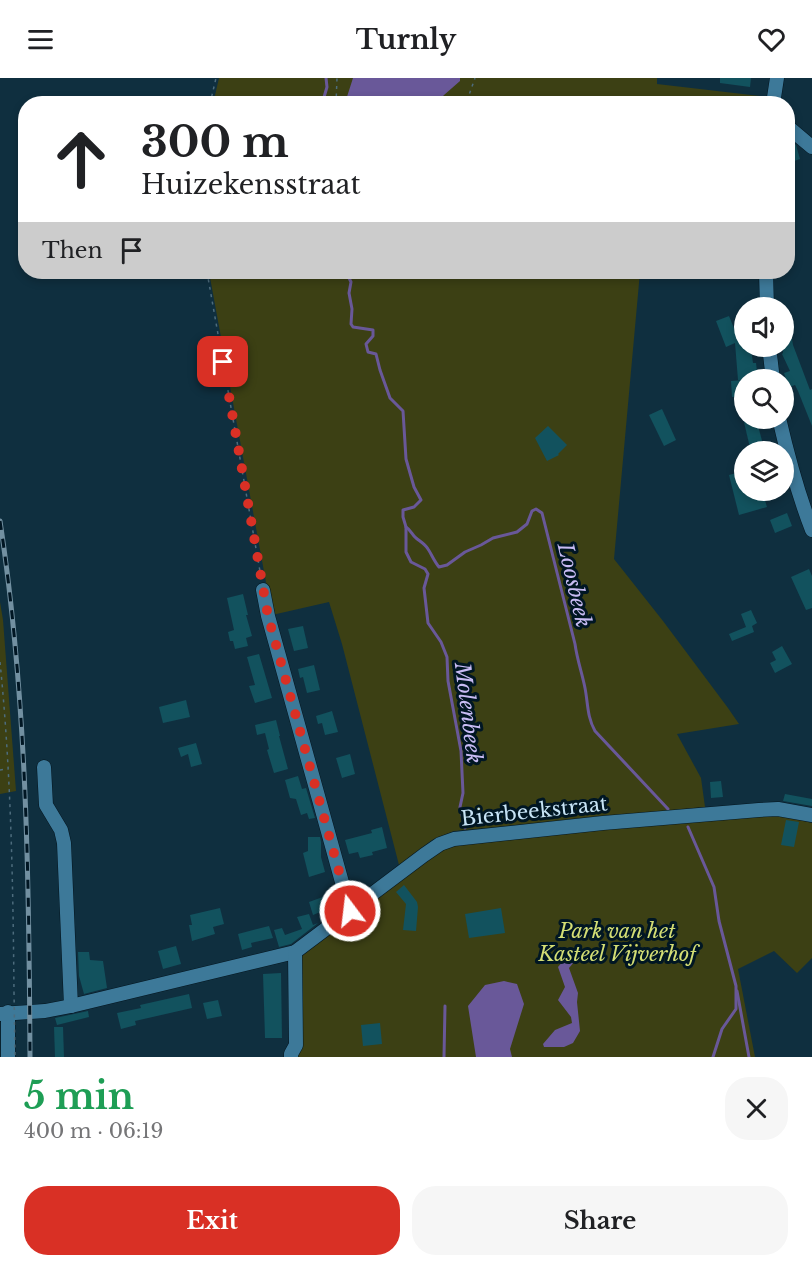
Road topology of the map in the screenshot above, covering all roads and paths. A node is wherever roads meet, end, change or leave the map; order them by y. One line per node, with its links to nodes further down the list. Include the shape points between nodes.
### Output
1 (216, 78): 5 (path)
2 (337, 78): 6 (path)
3 (475, 78): 7 (path)
4 (777, 78): 8 (street)
5 (212, 96)
6 (336, 96)
7 (468, 96)
8 (774, 96)
9 (795, 133): 10 (street)
10 (812, 147)
11 (208, 279): 16 (path)
12 (766, 279): 13 (street)
13 (767, 297)
14 (782, 429): 15 (street)
15 (812, 530)
16 (263, 590): 22 (street)
17 (0, 662): 19 (path)
18 (44, 768): 24 (street, via 46,805 64,843)
19 (8, 769): 20 (path); 27 (path, bridge)
20 (0, 770)
21 (812, 815): 22 (street, Bierbeekstraat, via 759,810 454,839 424,855)
22 (350, 911): 23 (street, Bierbeekstraat)
23 (295, 952): 24 (street, Bierbeekstraat); 28 (street, via 296,1045)
24 (71, 1006): 25 (street, Bierbeekstraat)
25 (4, 1013): 26 (street)
26 (8, 1057)
27 (15, 1057)
28 (291, 1057)

